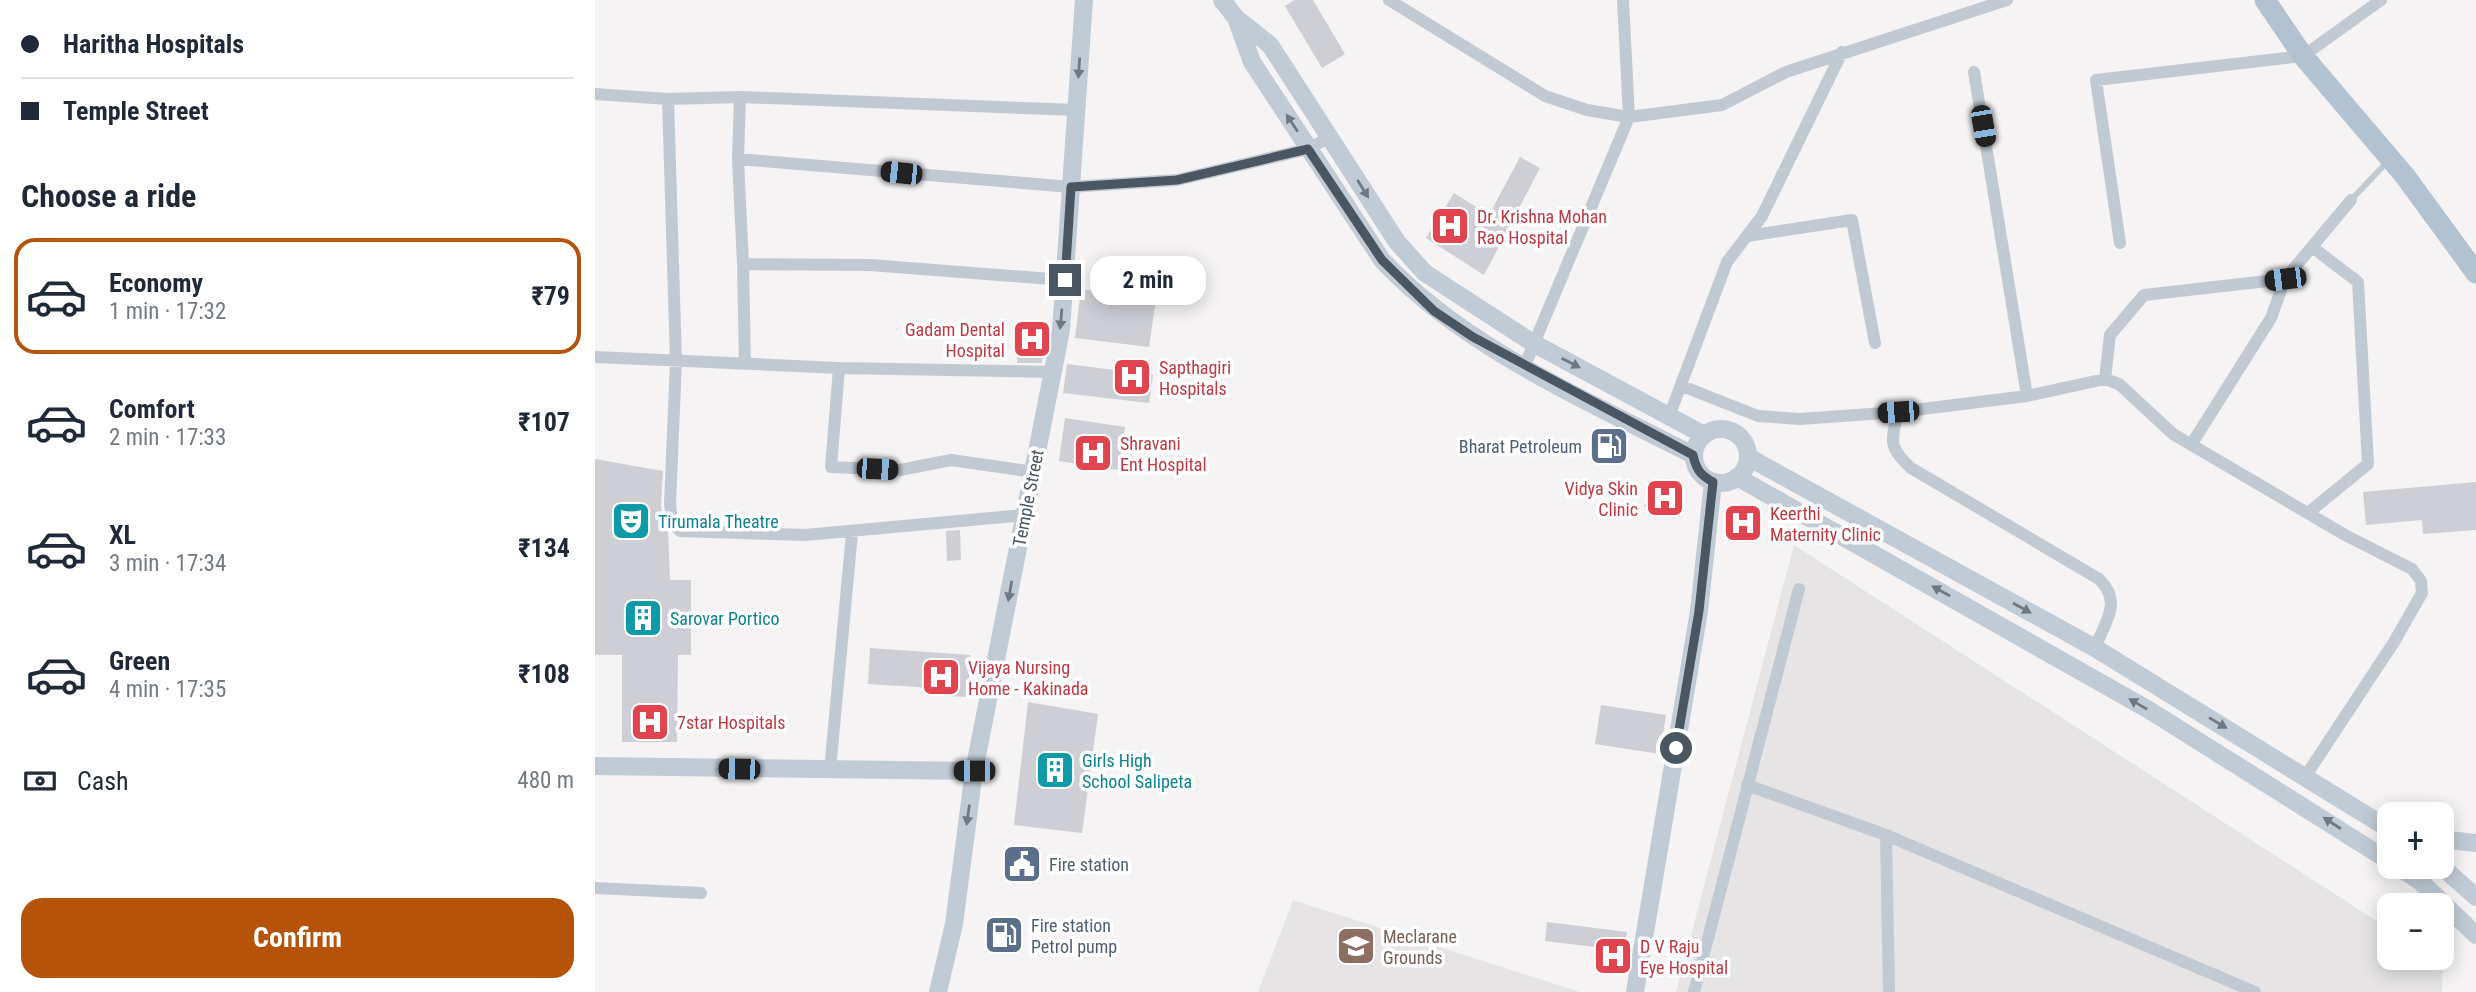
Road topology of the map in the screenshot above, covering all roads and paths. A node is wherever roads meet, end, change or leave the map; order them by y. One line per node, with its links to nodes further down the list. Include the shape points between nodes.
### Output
1 (1084, 0): 15 (street, Temple Street, one-way to 15)
2 (1222, 0): 8 (street)
3 (1388, 0): 16 (street, via 1545,96)
4 (1622, 0): 16 (street)
5 (2007, 0): 9 (street)
6 (2265, 0): 10 (main road)
7 (2381, 0): 10 (street)
8 (1236, 18): 17 (street, via 1270,46); 18 (street, one-way to 8, via 1252,62)
9 (1842, 52): 16 (street, via 1786,72 1722,105); 23 (street, via 1762,216)
10 (2303, 56): 20 (main road); 24 (street, via 2096,80)
11 (1974, 72): 40 (street)
12 (595, 94): 14 (street)
13 (740, 97): 14 (street); 15 (street); 19 (street)
14 (668, 99): 33 (street)
15 (1076, 110): 21 (street, Temple Street)
16 (1629, 117): 30 (street)
17 (1331, 137): 18 (street); 30 (street, one-way to 30, via 1397,242 1425,273)
18 (1308, 149): 21 (street, via 1177,180); 35 (street, via 1382,260 1404,284 1434,311)
19 (738, 159): 21 (street); 26 (street)
20 (2390, 159): 22 (lane); 27 (main road)
21 (1071, 187): 29 (street, Temple Street)
22 (2351, 200): 25 (street)
23 (1747, 236): 31 (street, via 1852,220); 39 (street, via 1727,262)
24 (2120, 243)
25 (2312, 247): 28 (street); 50 (street, via 2358,282 2368,464)
26 (743, 264): 29 (street, via 870,265); 34 (street)
27 (2476, 274)
28 (2285, 279): 38 (street, via 2144,295 2110,335); 44 (street, via 2270,318)
29 (1065, 280): 37 (street, Temple Street, one-way to 37)
30 (1533, 343): 35 (street); 42 (street, one-way to 42)
31 (1875, 343)
32 (595, 357): 33 (street)
33 (676, 362): 34 (street); 52 (street, via 670,503 672,523 680,531)
34 (745, 364): 36 (street)
35 (1525, 365): 45 (street)
36 (839, 368): 37 (street); 47 (street, via 831,467 900,470 951,460)
37 (1054, 372): 47 (street, Temple Street)
38 (2105, 379): 40 (street); 44 (street, via 2119,384 2158,423)
39 (1682, 386): 41 (street, via 1758,416 1800,419); 42 (street)
40 (2027, 396): 41 (street)
41 (1898, 412): 54 (street, via 1892,440 1896,454 1912,468 2111,590 2113,601)
42 (1670, 415): 43 (street)
43 (1705, 435): 45 (street); 46 (street, via 1728,430 1745,445)
44 (2191, 445): 50 (street)
45 (1693, 455): 49 (street, via 1702,476)
46 (1748, 457): 48 (street); 54 (street, one-way to 54)
47 (1034, 472): 51 (street, Temple Street)
48 (1737, 477): 49 (street, via 1726,483); 61 (street, one-way to 48, via 2015,632)
49 (1713, 482): 74 (street, via 1699,611)
50 (2308, 513): 59 (street, via 2413,569 2422,593)
51 (1025, 515): 52 (street); 58 (street, Temple Street, one-way to 58)
52 (852, 533): 57 (street)
53 (1799, 589): 60 (street)
54 (2095, 648): 55 (street, one-way to 55)
55 (2285, 765): 59 (street); 61 (street)
56 (595, 766): 57 (street)
57 (830, 770): 58 (street)
58 (974, 771): 73 (street, Temple Street, one-way to 73, via 954,924)
59 (2305, 777): 62 (street)
60 (1747, 785): 63 (street); 75 (street)
61 (2274, 786): 66 (street, one-way to 61)
62 (2377, 822)
63 (1886, 835): 76 (street); 77 (street)
64 (2454, 840): 65 (street)
65 (2476, 843)
66 (2377, 853)
67 (2454, 878): 71 (street)
68 (2416, 879): 72 (street)
69 (595, 888): 70 (street)
70 (701, 893)
71 (2476, 897)
72 (2476, 935)
73 (938, 992)
74 (1635, 992)
75 (1694, 992)
76 (1889, 992)
77 (2255, 992)

